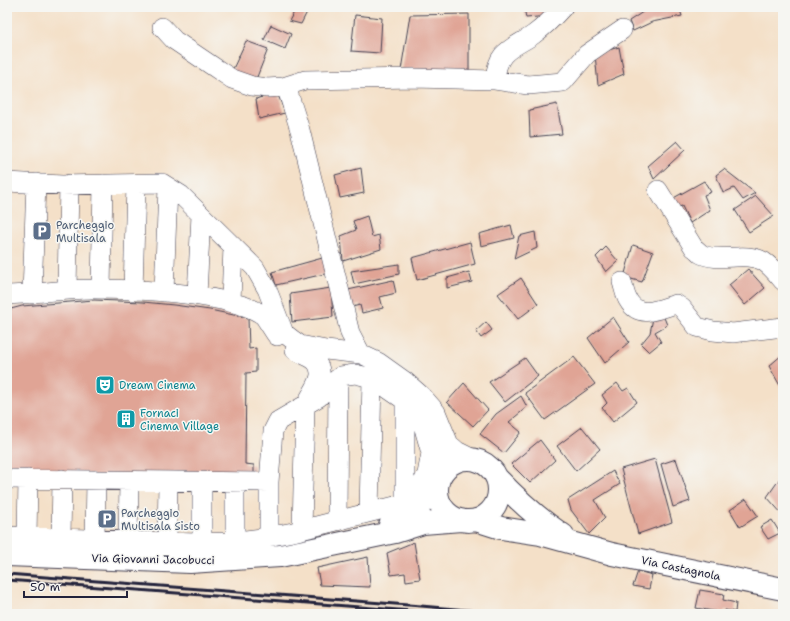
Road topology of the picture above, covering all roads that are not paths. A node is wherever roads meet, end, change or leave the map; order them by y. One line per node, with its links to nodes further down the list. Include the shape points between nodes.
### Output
1 (563, 7): 4 (street, via 545,26 503,54)
2 (162, 27): 5 (street, via 174,40 232,79 266,88)
3 (622, 30): 4 (street, via 587,54 563,82 528,85)
4 (495, 80): 5 (street, via 305,80)
5 (286, 86): 27 (street, via 300,130 350,333)
6 (7, 182): 7 (street)
7 (36, 183): 8 (street); 21 (street)
8 (70, 184): 9 (street); 18 (street)
9 (103, 184): 10 (street); 17 (street)
10 (136, 184): 11 (street, via 162,183); 19 (street)
11 (168, 187): 13 (street, via 181,195); 20 (street)
12 (658, 190): 15 (street, via 694,248 702,254 716,257 752,257 763,261)
13 (201, 215): 14 (street); 23 (street)
14 (233, 246): 24 (street); 27 (street, via 255,268 267,289 284,333 300,345 326,350)
15 (783, 281)
16 (622, 282): 25 (street, via 628,300 636,310 657,311 676,304 697,327 713,331 733,333)
17 (101, 289): 18 (street); 19 (street)
18 (67, 290): 21 (street)
19 (133, 290): 20 (street)
20 (164, 292): 23 (street)
21 (32, 294): 22 (street)
22 (7, 295)
23 (197, 295): 24 (street)
24 (230, 302): 26 (street, via 263,315 281,341)
25 (783, 327)
26 (295, 350): 27 (street, via 314,357); 30 (street, via 315,361 320,370 319,381)
27 (369, 364): 28 (street, via 355,374); 29 (street, via 406,382); 44 (street)
28 (338, 378): 30 (street, via 319,397); 46 (street)
29 (414, 399): 31 (street, via 436,412 449,444); 39 (street, via 438,432); 43 (street); 43 (street, via 431,453 427,474 419,490)
30 (306, 404): 42 (street, via 278,421 273,431); 47 (street)
31 (473, 459): 32 (main road, via 486,465); 39 (main road, via 464,459 448,466)
32 (496, 477): 45 (main road, via 496,503 487,513); 58 (main road, via 543,522)
33 (7, 479): 34 (street)
34 (28, 479): 35 (street); 49 (street)
35 (62, 479): 36 (street); 52 (street)
36 (96, 480): 37 (street); 53 (street)
37 (129, 480): 38 (street); 54 (street)
38 (168, 481): 40 (street); 56 (street)
39 (439, 481): 45 (main road, via 438,497 443,508 452,517); 51 (main road, via 416,509)
40 (202, 482): 41 (street); 57 (street)
41 (235, 482): 42 (street); 55 (street)
42 (269, 482): 50 (street)
43 (405, 501): 44 (street, via 399,505)
44 (369, 512): 46 (street)
45 (468, 520): 51 (main road, via 423,523); 58 (main road, Via Castagnola, via 540,534)
46 (337, 521): 47 (street)
47 (302, 530): 50 (street)
48 (7, 536): 49 (street)
49 (27, 537): 52 (street)
50 (269, 537): 55 (street)
51 (368, 537): 59 (main road, Via Giovanni Jacobucci, via 280,556 190,562)
52 (61, 538): 53 (street)
53 (95, 539): 54 (street)
54 (128, 541): 56 (street)
55 (235, 541): 57 (street)
56 (167, 542): 57 (street)
57 (202, 543)
58 (579, 545): 60 (main road, Via Castagnola)
59 (7, 555)
60 (783, 589)

